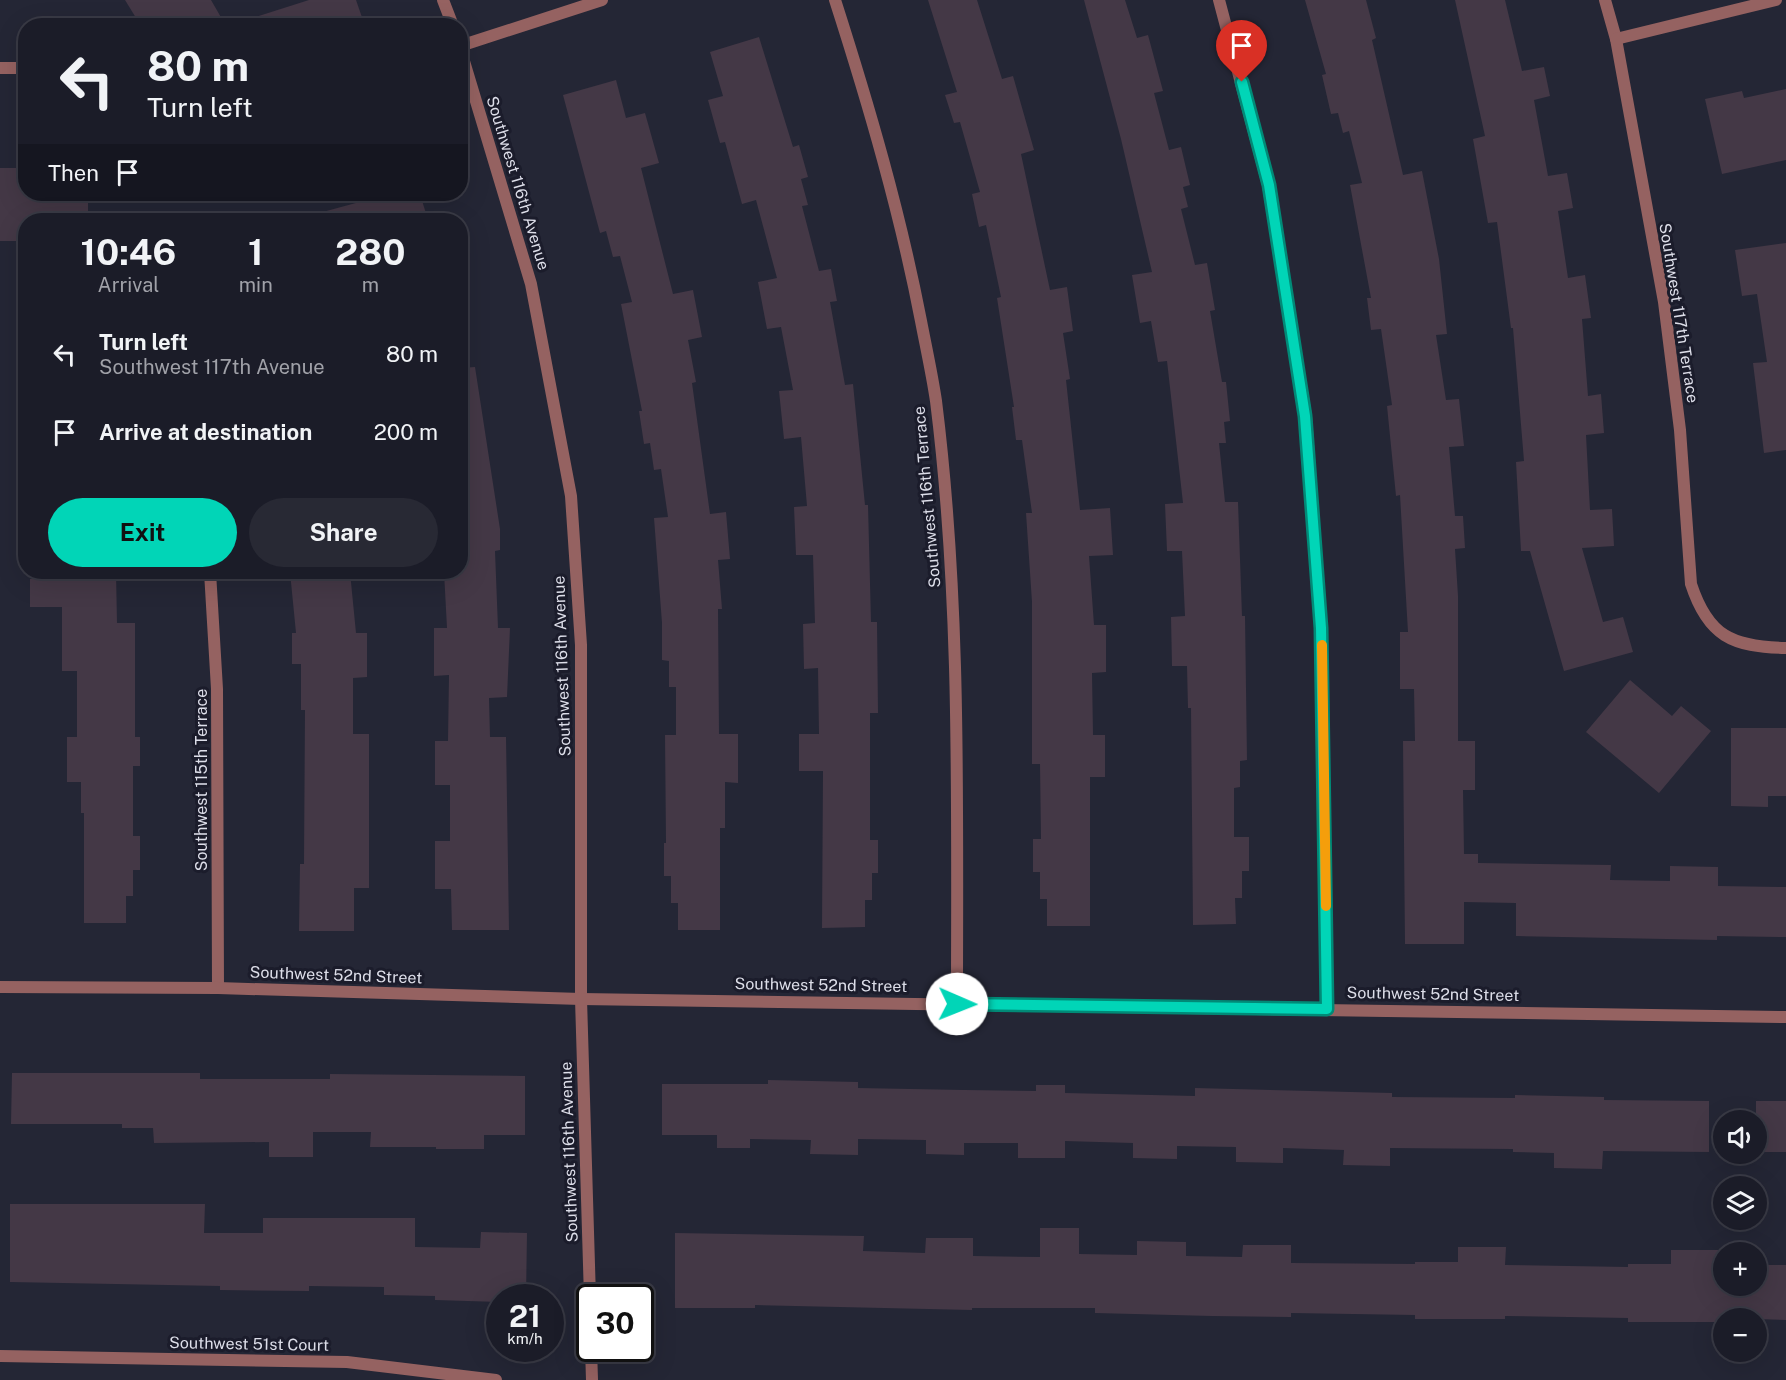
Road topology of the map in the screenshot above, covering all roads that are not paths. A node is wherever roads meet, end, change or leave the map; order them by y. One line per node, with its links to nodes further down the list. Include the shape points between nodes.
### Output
1 (443, 0): 7 (street)
2 (602, 0): 9 (street)
3 (835, 0): 18 (street, Southwest 116th Terrace, via 875,124 905,245 936,399 951,552 954,634)
4 (1219, 0): 19 (street, via 1269,185 1305,416 1321,628)
5 (1605, 0): 8 (street, Southwest 117th Terrace)
6 (1776, 0): 8 (street)
7 (450, 18)
8 (1616, 39): 14 (street, Southwest 117th Terrace, via 1664,302 1680,430 1691,584 1698,606 1714,629 1751,645)
9 (468, 44)
10 (0, 68): 11 (street)
11 (18, 68)
12 (468, 74): 17 (street, Southwest 116th Avenue, via 531,284 571,496 582,645)
13 (210, 579): 16 (street, Southwest 115th Terrace, via 217,689)
14 (1786, 648)
15 (0, 987): 16 (street, Southwest 52nd Street)
16 (218, 988): 17 (street, Southwest 52nd Street)
17 (581, 999): 18 (street, Southwest 52nd Street); 21 (street, Southwest 116th Avenue)
18 (957, 1004): 19 (street, Southwest 52nd Street)
19 (1327, 1009): 20 (street, Southwest 52nd Street)
20 (1786, 1017)
21 (590, 1284)
22 (0, 1356): 24 (street, Southwest 51st Court, via 346,1362)
23 (591, 1362): 25 (street)
24 (496, 1380)
25 (592, 1380)

